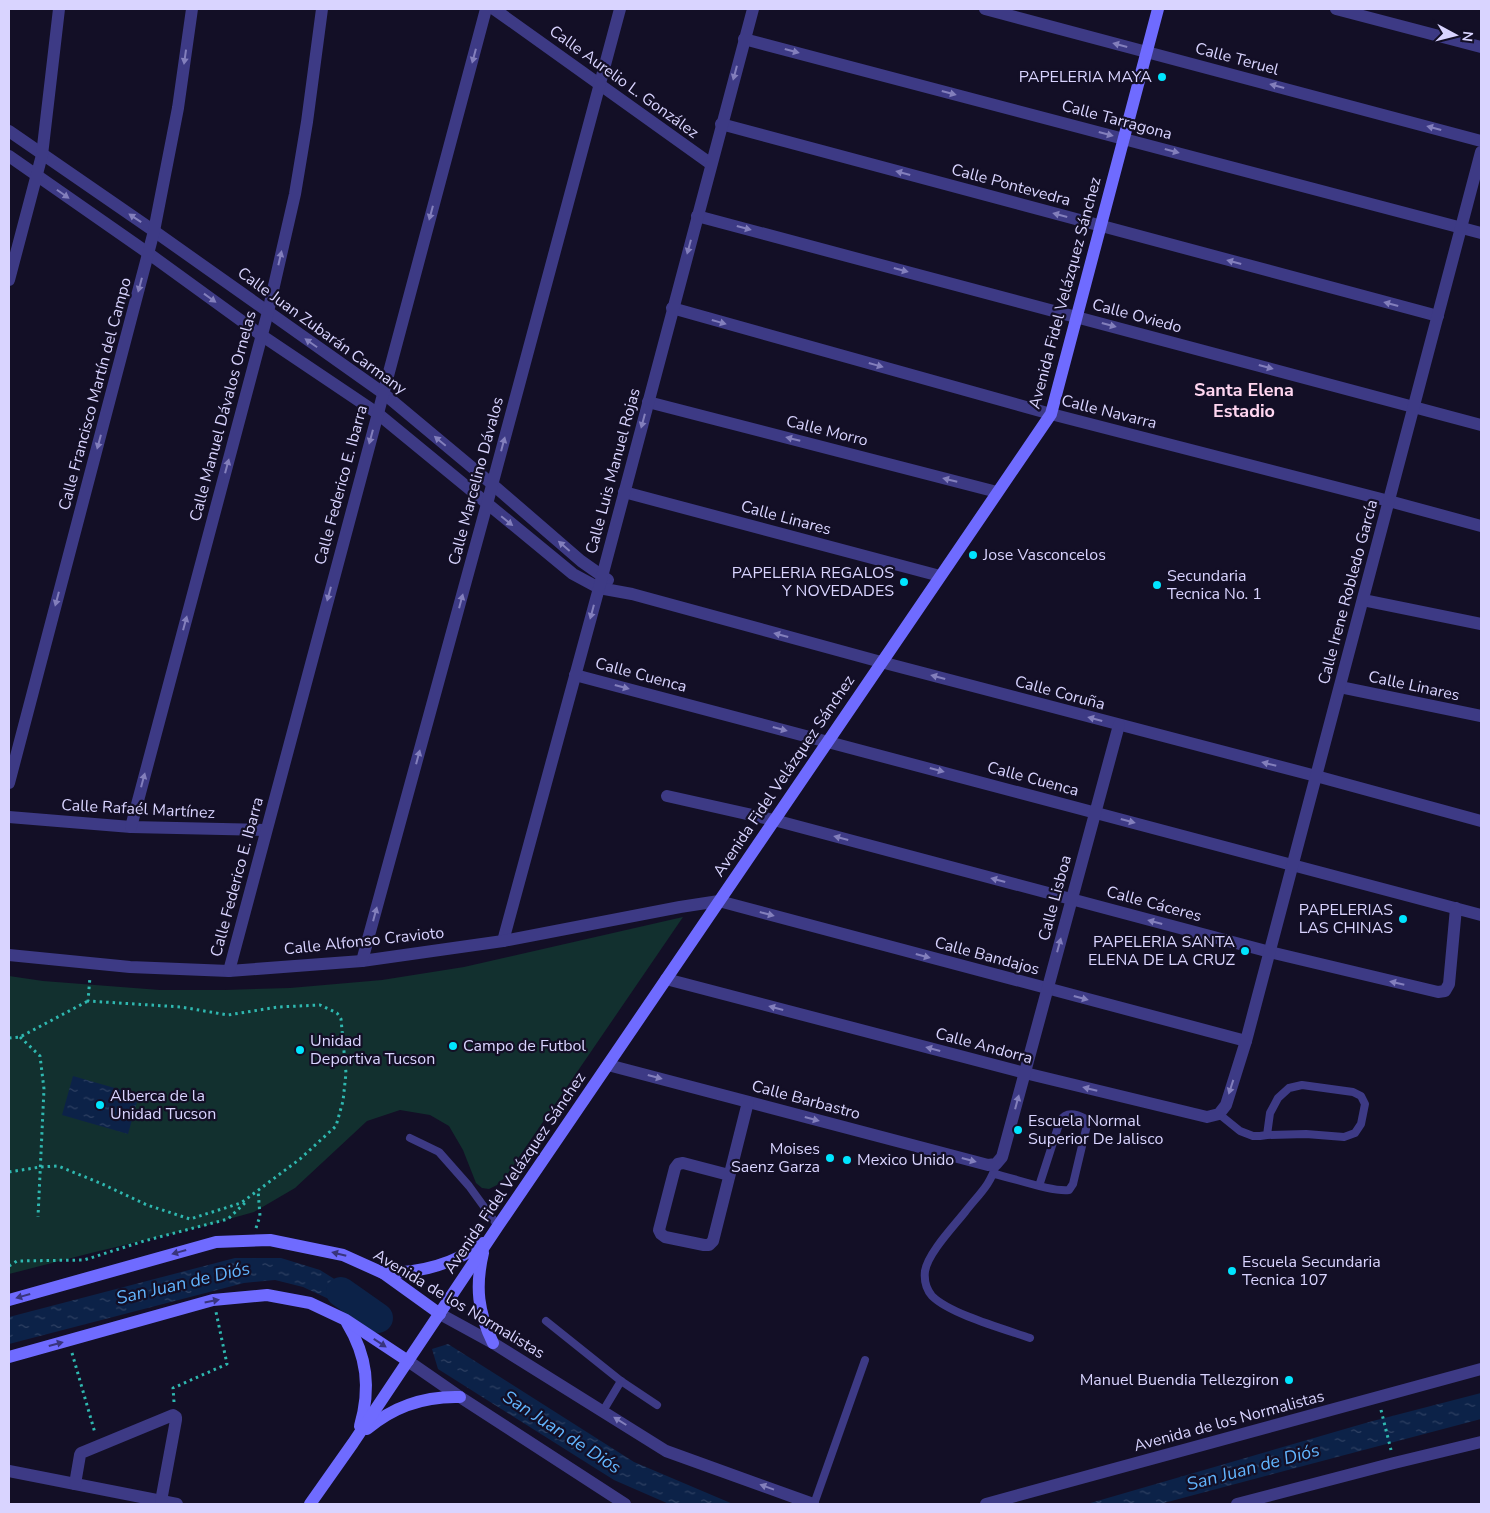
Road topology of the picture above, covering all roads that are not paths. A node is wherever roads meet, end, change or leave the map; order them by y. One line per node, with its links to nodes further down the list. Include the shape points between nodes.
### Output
1 (59, 9): 20 (street)
2 (192, 9): 27 (street, Calle Francisco Martín del Campo, one-way to 27, via 178,108)
3 (322, 9): 32 (street, Calle Manuel Dávalos Ornelas, one-way to 3, via 295,194)
4 (486, 9): 36 (street, Calle Federico E. Ibarra, one-way to 36)
5 (494, 9): 14 (street, Calle Aurelio L. González)
6 (620, 9): 14 (street, Calle Marcelino Dávalos)
7 (752, 9): 11 (street, Calle Luis Manuel Rojas)
8 (985, 9): 13 (street, Calle Teruel, one-way to 8)
9 (1158, 9): 13 (street, Avenida Fidel Velázquez Sánchez)
10 (1336, 9): 12 (street)
11 (744, 39): 15 (street, Calle Luis Manuel Rojas, one-way to 15); 17 (street, Calle Tarragona, one-way to 17)
12 (1481, 47)
13 (1147, 52): 17 (street, Avenida Fidel Velázquez Sánchez); 18 (street, Calle Teruel, one-way to 13)
14 (600, 84): 22 (street, Calle Aurelio L. González); 42 (street, Calle Marcelino Dávalos, one-way to 14)
15 (721, 124): 22 (street, Calle Luis Manuel Rojas); 25 (street, Calle Pontevedra, one-way to 15)
16 (9, 132): 20 (street, Calle Juan Zubarán Carmany)
17 (1124, 139): 25 (street, Avenida Fidel Velázquez Sánchez); 26 (street, Calle Tarragona, one-way to 26)
18 (1481, 141)
19 (1481, 152): 26 (street, Calle Irene Robledo García)
20 (42, 155): 23 (street); 27 (street, Calle Juan Zubarán Carmany, one-way to 20)
21 (9, 156): 23 (street, Calle Juan Zubarán Carmany)
22 (711, 164): 24 (street, Calle Luis Manuel Rojas)
23 (37, 175): 29 (street, Calle Juan Zubarán Carmany, one-way to 29); 30 (street)
24 (697, 216): 31 (street, Calle Luis Manuel Rojas, one-way to 31); 34 (street, Calle Oviedo, one-way to 34)
25 (1101, 226): 33 (street, Calle Pontevedra, one-way to 25); 34 (street, Avenida Fidel Velázquez Sánchez)
26 (1461, 228): 28 (street, Calle Tarragona); 33 (street, Calle Irene Robledo García)
27 (154, 231): 29 (street, Calle Francisco Martín del Campo); 32 (street, Calle Juan Zubarán Carmany)
28 (1481, 233)
29 (148, 253): 35 (street, Calle Juan Zubarán Carmany, one-way to 35); 59 (street, Calle Francisco Martín del Campo, one-way to 59)
30 (9, 280)
31 (672, 308): 37 (street, Calle Luis Manuel Rojas); 40 (street, Calle Navarra, one-way to 40)
32 (268, 312): 35 (street, Calle Manuel Dávalos Ornelas); 36 (street, Calle Juan Zubarán Carmany, one-way to 32)
33 (1438, 316): 38 (street, Calle Irene Robledo García)
34 (1077, 317): 38 (street, Calle Oviedo, one-way to 38); 40 (street, Avenida Fidel Velázquez Sánchez)
35 (261, 336): 39 (street, Calle Juan Zubarán Carmany); 65 (street, Calle Manuel Dávalos Ornelas, one-way to 35)
36 (383, 393): 39 (street, Calle Federico E. Ibarra); 42 (street, Calle Juan Zubarán Carmany, one-way to 36)
37 (648, 402): 43 (street, Calle Luis Manuel Rojas, one-way to 43); 44 (street, Calle Morro, one-way to 37)
38 (1414, 407): 41 (street, Calle Oviedo); 45 (street, Calle Irene Robledo García)
39 (377, 413): 46 (street, Calle Juan Zubarán Carmany); 66 (street, Calle Federico E. Ibarra, one-way to 66)
40 (1051, 414): 44 (street, Avenida Fidel Velázquez Sánchez); 45 (street, Calle Navarra)
41 (1481, 425)
42 (492, 484): 46 (street, Calle Marcelino Dávalos); 49 (street, Calle Juan Zubarán Carmany, one-way to 42, via 581,561)
43 (624, 492): 48 (street, Calle Linares); 49 (street, Calle Luis Manuel Rojas)
44 (998, 492): 48 (street, Avenida Fidel Velázquez Sánchez)
45 (1389, 501): 47 (street, Calle Navarra); 50 (street, Calle Irene Robledo García)
46 (487, 504): 49 (street, Calle Juan Zubarán Carmany, one-way to 49, via 573,574); 75 (street, Calle Marcelino Dávalos, one-way to 46)
47 (1481, 526)
48 (940, 576): 52 (street, Avenida Fidel Velázquez Sánchez)
49 (600, 582): 52 (street, Calle Coruña, one-way to 49, via 632,594); 53 (street, Calle Luis Manuel Rojas, one-way to 53)
50 (1363, 600): 51 (street); 54 (street, Calle Irene Robledo García)
51 (1481, 624)
52 (881, 662): 56 (street, Calle Coruña, one-way to 52); 57 (street, Avenida Fidel Velázquez Sánchez)
53 (575, 675): 57 (street, Calle Cuenca, one-way to 57); 72 (street, Calle Luis Manuel Rojas)
54 (1340, 687): 55 (street, Calle Linares); 58 (street, Calle Irene Robledo García)
55 (1481, 716)
56 (1119, 725): 58 (street, Calle Coruña, one-way to 56); 61 (street, Calle Lisboa)
57 (828, 741): 61 (street, Calle Cuenca, one-way to 61); 63 (street, Avenida Fidel Velázquez Sánchez)
58 (1316, 776): 64 (street, Calle Coruña); 67 (street, Calle Irene Robledo García)
59 (9, 783)
60 (667, 796): 63 (street, Calle Cáceres)
61 (1095, 812): 67 (street, Calle Cuenca, one-way to 67); 68 (street, Calle Lisboa)
62 (9, 817): 65 (street, Calle Rafaél Martínez)
63 (774, 820): 68 (street, Calle Cáceres, one-way to 63); 69 (street, Avenida Fidel Velázquez Sánchez)
64 (1481, 820)
65 (131, 827): 66 (street, Calle Rafaél Martínez)
66 (266, 830): 76 (street, Calle Federico E. Ibarra)
67 (1293, 865): 70 (street, Calle Cuenca); 73 (street, Calle Irene Robledo García)
68 (1072, 899): 73 (street, Calle Cáceres, one-way to 68); 78 (street, Calle Lisboa, one-way to 68)
69 (719, 901): 72 (street, Calle Alfonso Cravioto); 77 (street, Avenida Fidel Velázquez Sánchez); 78 (street, Calle Bandajos, one-way to 78)
70 (1456, 908): 71 (street, Calle Cuenca); 73 (street, Calle Cáceres, one-way to 73, via 1449,984 1445,991)
71 (1481, 915)
72 (503, 941): 75 (street, Calle Alfonso Cravioto)
73 (1270, 952): 79 (street, Calle Irene Robledo García)
74 (9, 955): 76 (street, Calle Alfonso Cravioto, via 130,968)
75 (362, 961): 76 (street, Calle Alfonso Cravioto)
76 (229, 971)
77 (666, 979): 80 (street, Avenida Fidel Velázquez Sánchez); 81 (street, Calle Andorra, one-way to 77)
78 (1048, 989): 79 (street, Calle Bandajos, one-way to 79); 81 (street, Calle Lisboa)
79 (1246, 1041): 83 (street, one-way to 83, via 1226,1105)
80 (608, 1065): 82 (street, Calle Barbastro, one-way to 82); 89 (street, Avenida Fidel Velázquez Sánchez)
81 (1025, 1073): 83 (street, Calle Andorra, one-way to 81, via 1207,1117); 86 (street, Calle Lisboa, one-way to 81, via 1002,1157)
82 (748, 1102): 86 (street, Calle Barbastro, one-way to 86); 87 (street)
83 (1219, 1114): 84 (lane, via 1253,1136)
84 (1267, 1135): 84 (lane, via 1344,1137 1355,1133 1361,1124 1364,1104 1353,1092 1302,1085 1288,1088 1270,1113)
85 (410, 1138): 89 (lane, via 439,1152)
86 (995, 1169): 88 (lane); 96 (lane, via 984,1191 933,1253 925,1270 926,1285 931,1295 944,1306)
87 (729, 1175): 87 (street, via 713,1241 709,1245 661,1234 659,1230 678,1164)
88 (1040, 1186): 88 (lane, via 1063,1115 1086,1119 1069,1190)
89 (498, 1226): 90 (street, Avenida Fidel Velázquez Sánchez)
90 (489, 1239): 91 (street, via 440,1266 412,1272); 93 (street, Avenida Fidel Velázquez Sánchez); 97 (street, via 478,1282 484,1320)
91 (383, 1273): 92 (street, Avenida de los Normalistas, one-way to 92, via 343,1255 270,1240 216,1242); 93 (street, Avenida de los Normalistas)
92 (9, 1300)
93 (440, 1314): 97 (street, Avenida de los Normalistas); 100 (street, Avenida Fidel Velázquez Sánchez)
94 (346, 1320): 98 (street, one-way to 94, via 213,1300 268,1295 310,1303); 100 (street, one-way to 100); 107 (street, via 360,1347 366,1376 365,1410)
95 (546, 1322): 102 (lane)
96 (1030, 1338)
97 (493, 1343): 105 (street, Avenida de los Normalistas)
98 (9, 1357)
99 (866, 1360): 114 (lane)
100 (408, 1361): 103 (street); 107 (street, Avenida Fidel Velázquez Sánchez)
101 (1481, 1369): 115 (street, Avenida de los Normalistas)
102 (621, 1381): 104 (lane); 105 (lane)
103 (460, 1398): 107 (street, via 430,1398 402,1406 375,1422); 113 (street)
104 (657, 1404)
105 (603, 1411): 114 (street, Avenida de los Normalistas, one-way to 105, via 666,1451)
106 (1481, 1442): 116 (street)
107 (353, 1443): 112 (street, Avenida Fidel Velázquez Sánchez)
108 (9, 1472): 109 (street)
109 (75, 1484): 110 (street); 110 (street, via 80,1455 175,1416)
110 (161, 1501): 111 (street)
111 (177, 1504)
112 (310, 1504)
113 (625, 1504)
114 (813, 1504)
115 (986, 1504)
116 (1237, 1504)

